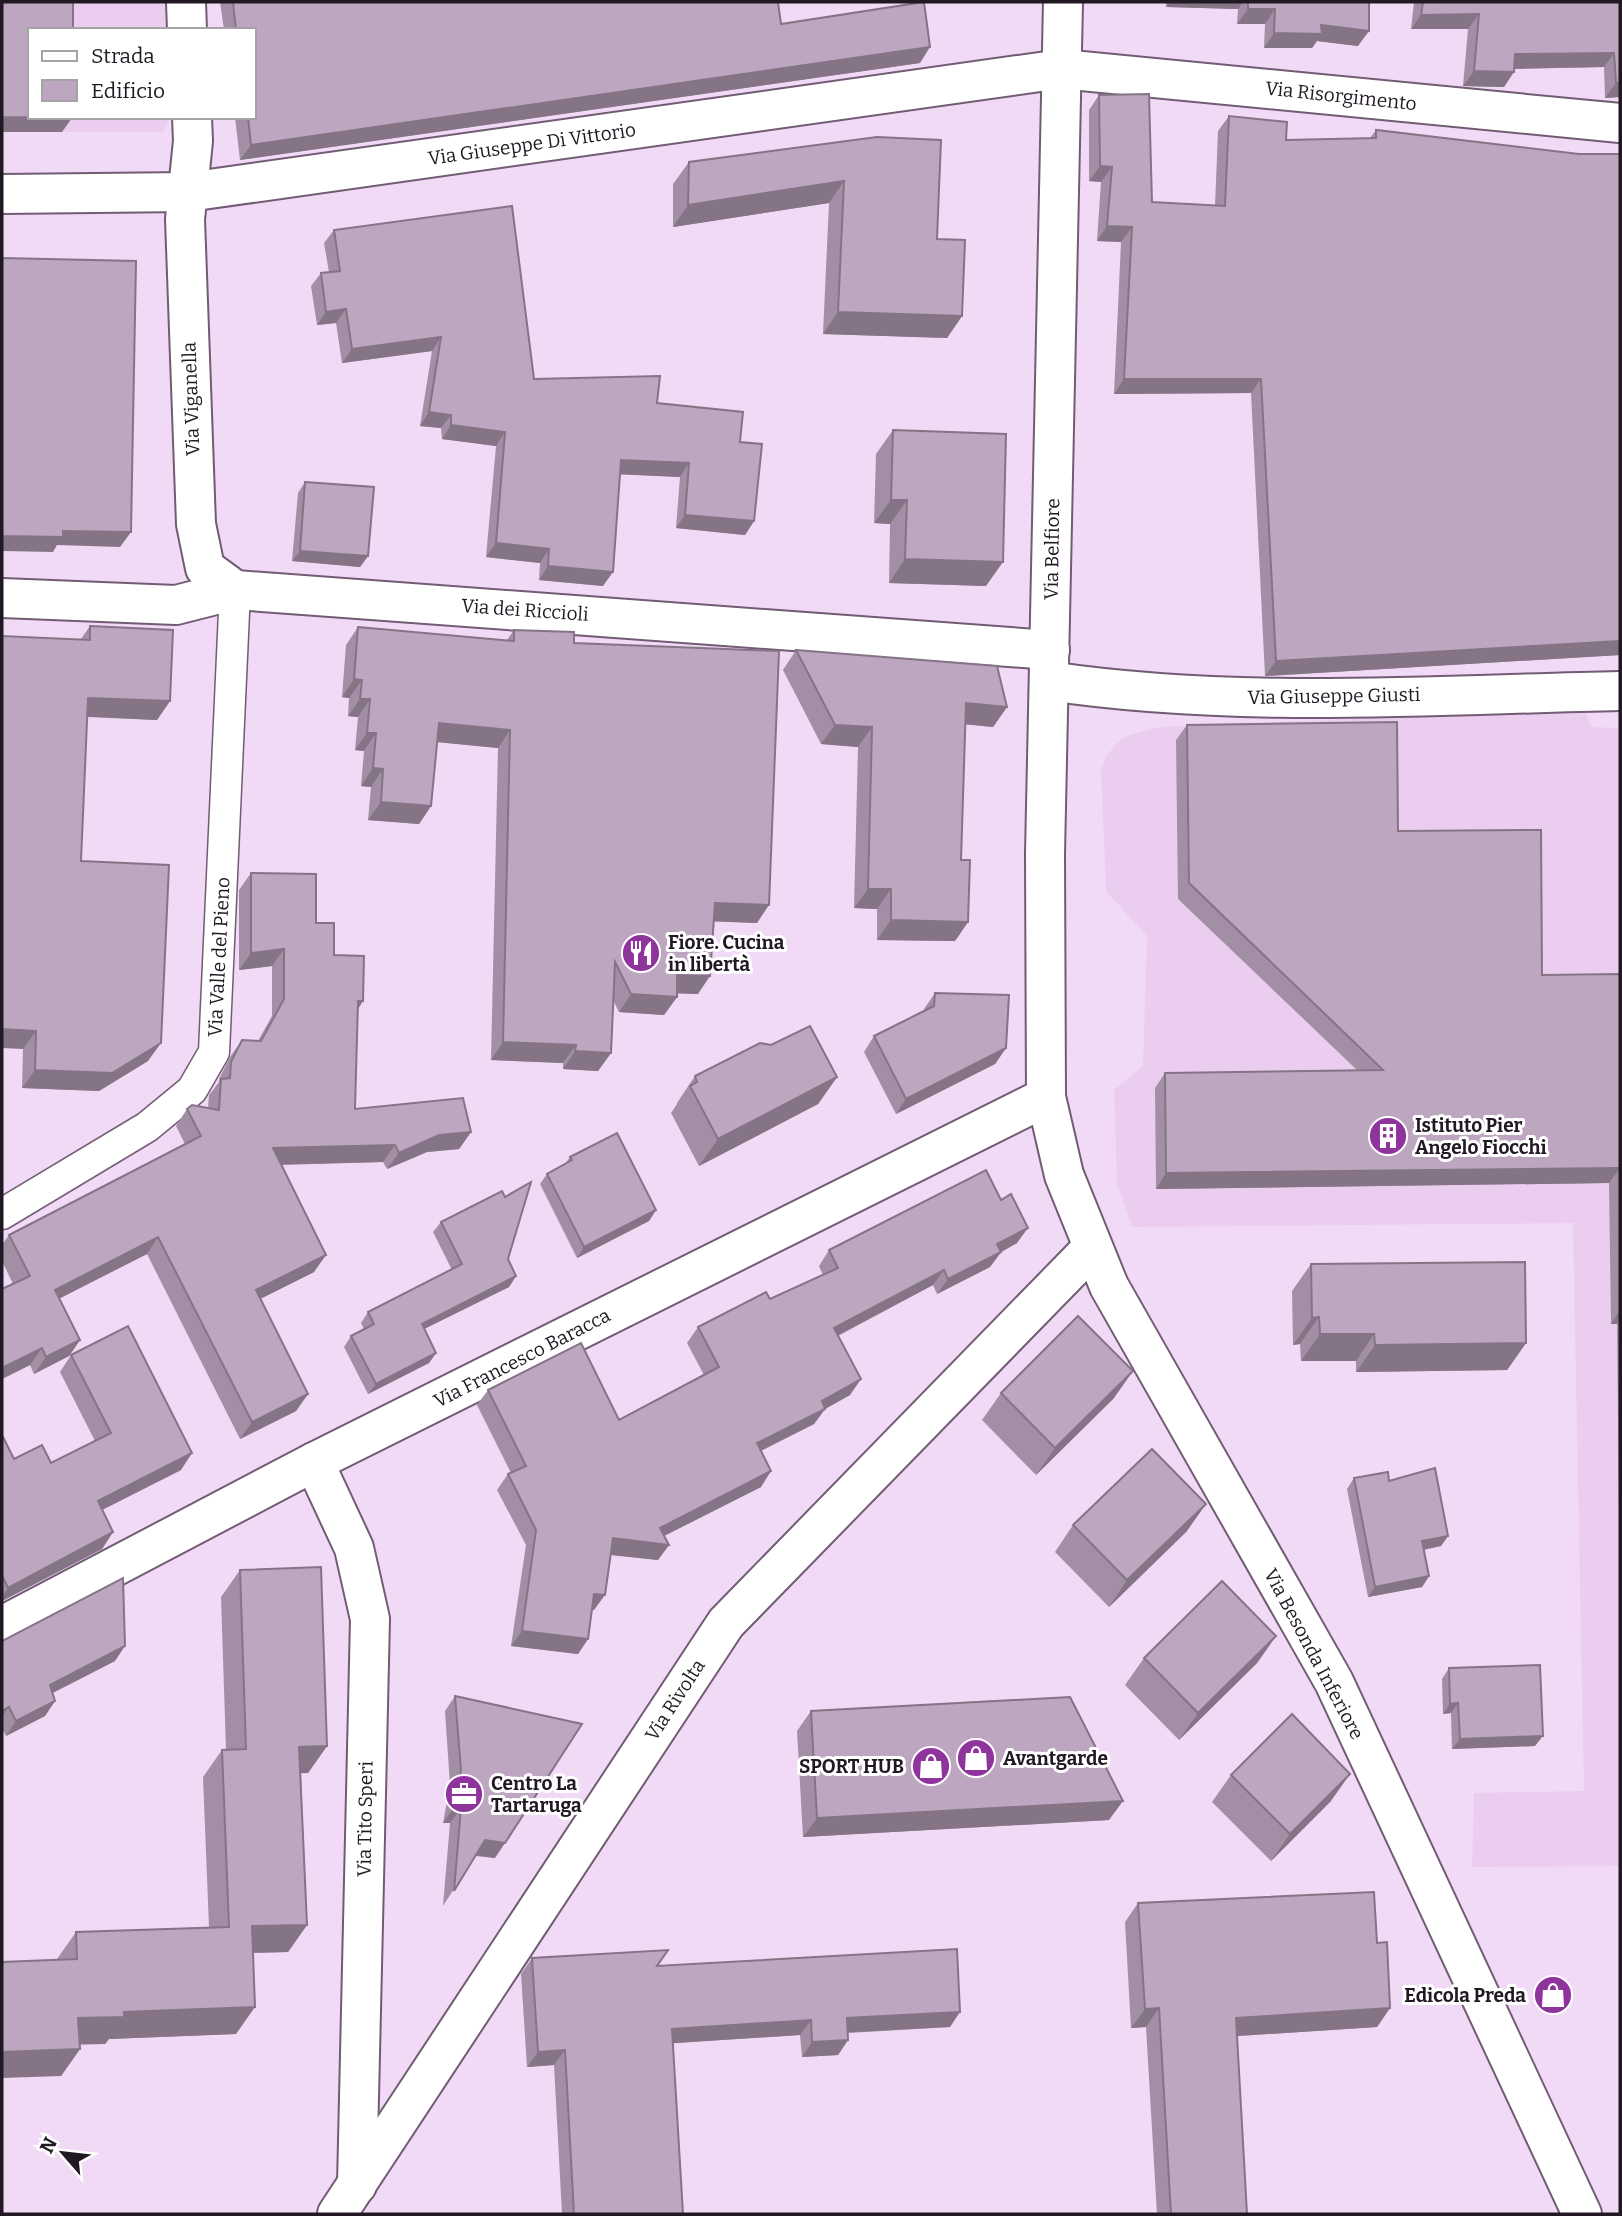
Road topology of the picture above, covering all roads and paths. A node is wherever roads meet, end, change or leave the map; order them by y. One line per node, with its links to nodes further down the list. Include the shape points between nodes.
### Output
1 (186, 2): 3 (street)
2 (1063, 2): 4 (street, Via Belfiore)
3 (187, 28)
4 (1061, 69): 6 (street, Via Risorgimento); 7 (street, Via Giuseppe Di Vittorio); 11 (street, Via Belfiore)
5 (192, 119): 7 (street, Via Viganella)
6 (1620, 123)
7 (188, 192): 8 (street, Via Giuseppe Di Vittorio); 9 (street, Via Viganella, via 196,524 205,568)
8 (2, 194)
9 (235, 590): 10 (street, Via dei Riccioli, via 176,605); 11 (street, Via dei Riccioli); 14 (street, Via Valle del Pieno, via 214,1052 192,1090 147,1127)
10 (2, 598)
11 (1050, 665): 12 (street, Via Giuseppe Giusti, via 1132,691 1260,699); 13 (street, Via Belfiore)
12 (1620, 691)
13 (1046, 1097): 15 (street, Via Besonda Inferiore, via 1064,1175); 16 (street, Via Francesco Baracca)
14 (2, 1214)
15 (1092, 1248): 18 (street, Via Rivolta, via 726,1623); 19 (street, Via Besonda Inferiore, via 1109,1286 1334,1682)
16 (314, 1462): 17 (street, Via Francesco Baracca); 18 (street, Via Tito Speri, via 355,1548 370,1619)
17 (2, 1626)
18 (347, 2200)
19 (1582, 2214)

